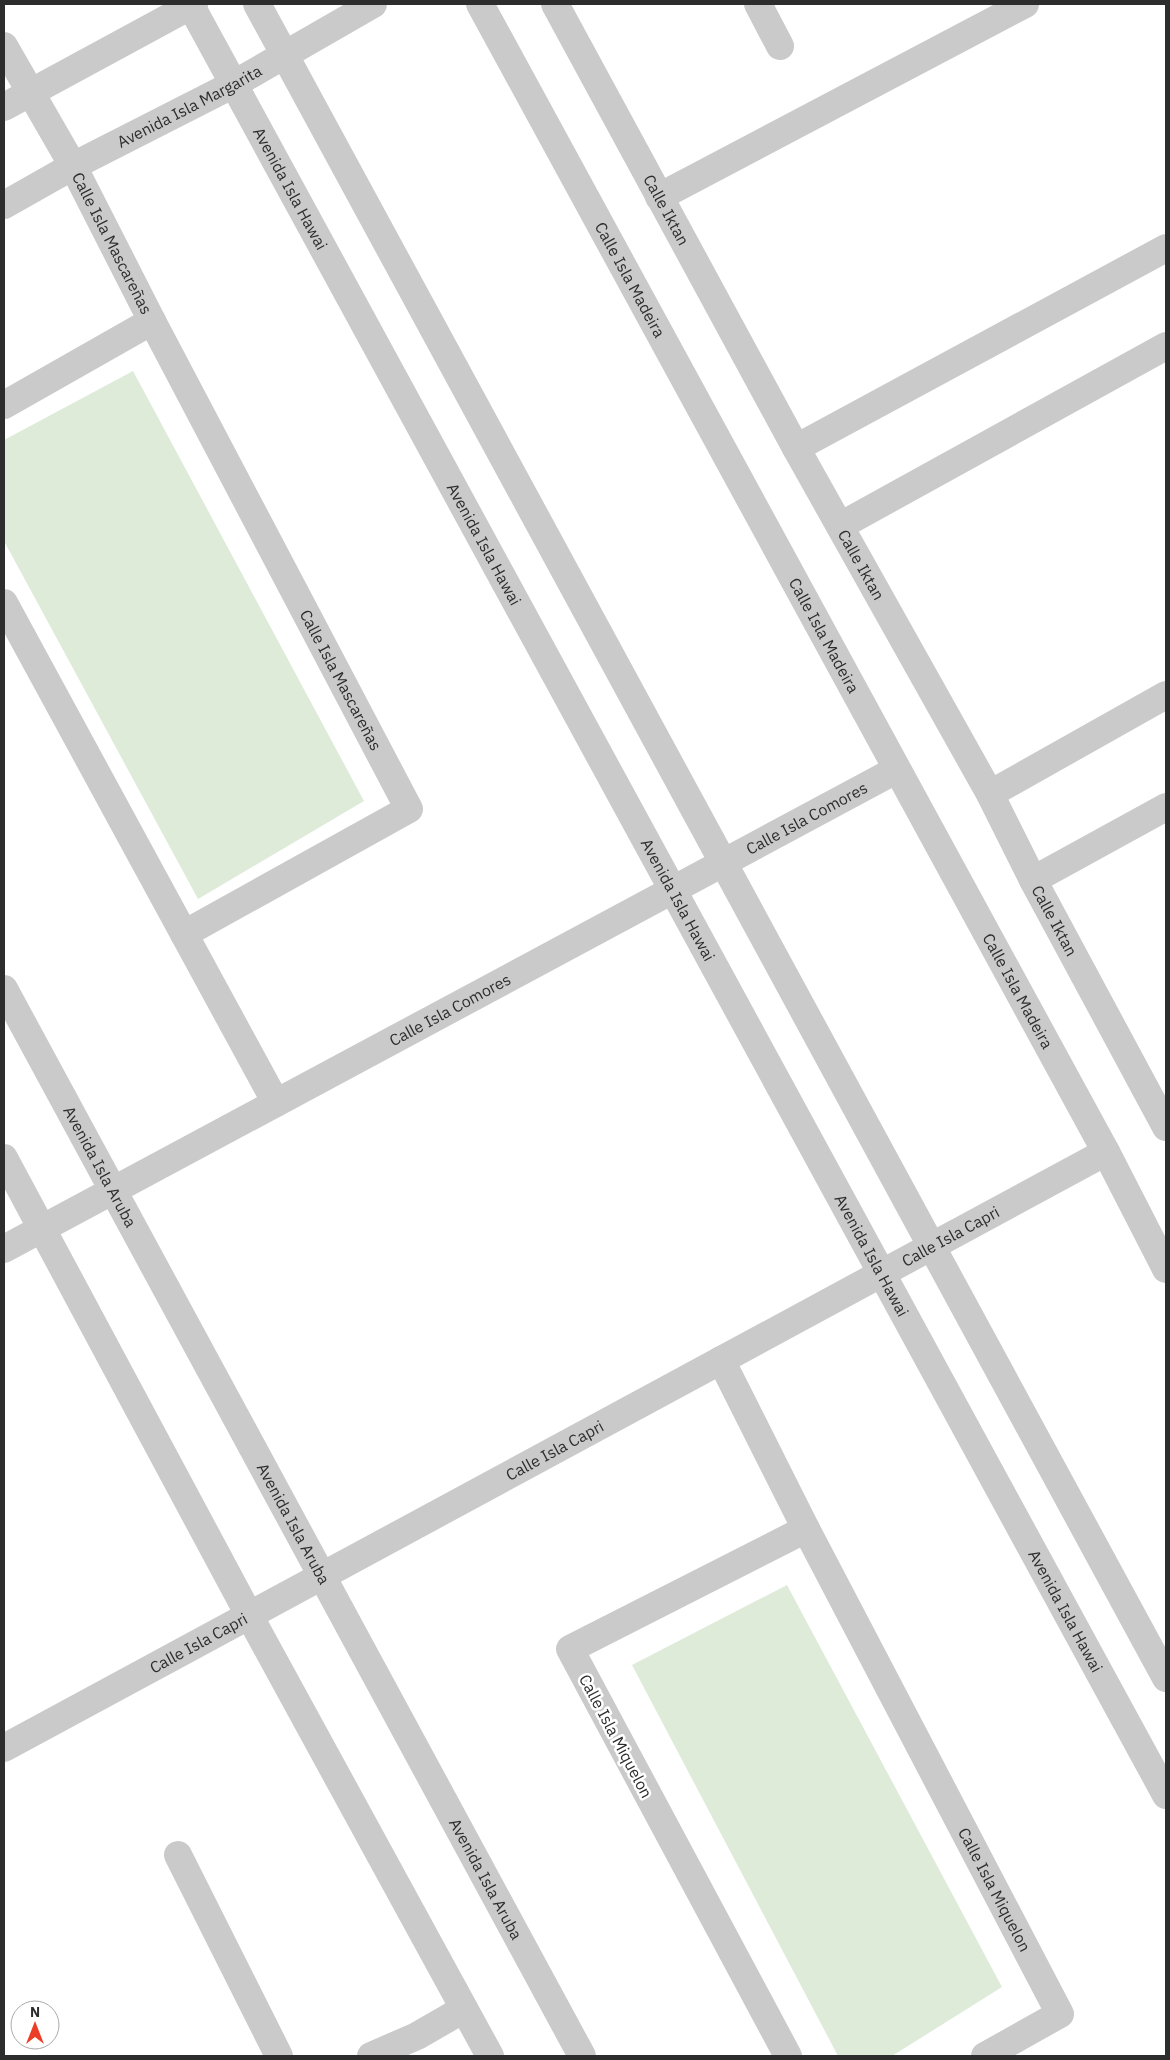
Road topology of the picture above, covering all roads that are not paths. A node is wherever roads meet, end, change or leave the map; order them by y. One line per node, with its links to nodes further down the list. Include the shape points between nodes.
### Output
1 (192, 4): 11 (street, Avenida Isla Hawai); 12 (street)
2 (257, 4): 10 (street)
3 (373, 4): 10 (street, Avenida Isla Margarita)
4 (480, 4): 25 (street, Calle Isla Madeira)
5 (555, 4): 15 (street, Calle Iktan)
6 (758, 4): 9 (street)
7 (1025, 4): 15 (street)
8 (4, 46): 12 (street, Calle Isla Mascareñas)
9 (780, 46)
10 (283, 54): 11 (street, Avenida Isla Margarita); 28 (street)
11 (234, 84): 14 (street, Avenida Isla Margarita); 30 (street, Avenida Isla Hawai)
12 (29, 93): 13 (street); 14 (street, Calle Isla Mascareñas)
13 (4, 107)
14 (73, 166): 16 (street, Avenida Isla Margarita); 18 (street, Calle Isla Mascareñas)
15 (659, 197): 21 (street, Calle Iktan)
16 (4, 205)
17 (1166, 248): 21 (street)
18 (152, 321): 20 (street, Calle Isla Mascareñas); 31 (street, Calle Isla Mascareñas, via 409,809)
19 (1166, 346): 22 (street)
20 (4, 405)
21 (796, 448): 22 (street, Calle Iktan)
22 (840, 526): 26 (street, Calle Iktan)
23 (4, 604): 31 (street)
24 (1166, 695): 26 (street)
25 (896, 770): 28 (street, Calle Isla Comores); 35 (street, Calle Isla Madeira)
26 (990, 794): 29 (street, Calle Iktan)
27 (1166, 807): 29 (street)
28 (723, 863): 30 (street, Calle Isla Comores); 39 (street)
29 (1033, 880): 34 (street, Calle Iktan)
30 (673, 890): 33 (street, Calle Isla Comores); 42 (street, Avenida Isla Hawai)
31 (184, 934): 33 (street)
32 (4, 990): 37 (street, Avenida Isla Aruba)
33 (276, 1103): 37 (street, Calle Isla Comores)
34 (1165, 1121)
35 (1106, 1152): 39 (street, Calle Isla Capri); 41 (street, Calle Isla Madeira)
36 (4, 1158): 38 (street)
37 (113, 1191): 38 (street, Calle Isla Comores); 45 (street, Avenida Isla Aruba)
38 (42, 1229): 40 (street, Calle Isla Comores); 46 (street)
39 (931, 1247): 42 (street, Calle Isla Capri); 47 (street)
40 (4, 1249)
41 (1166, 1269)
42 (882, 1273): 43 (street, Calle Isla Capri); 49 (street, Avenida Isla Hawai)
43 (721, 1360): 44 (street, Calle Isla Miquelon); 45 (street, Calle Isla Capri)
44 (806, 1529): 56 (street, Calle Isla Miquelon, via 570,1649); 57 (street, Calle Isla Miquelon, via 1060,2014)
45 (322, 1576): 46 (street, Calle Isla Capri); 55 (street, Avenida Isla Aruba)
46 (249, 1615): 48 (street, Calle Isla Capri); 51 (street)
47 (1166, 1678)
48 (4, 1748)
49 (1166, 1795)
50 (178, 1855): 52 (street)
51 (464, 2009): 53 (street, via 417,2036); 54 (street)
52 (279, 2056)
53 (372, 2056)
54 (490, 2056)
55 (582, 2056)
56 (788, 2056)
57 (985, 2056)

